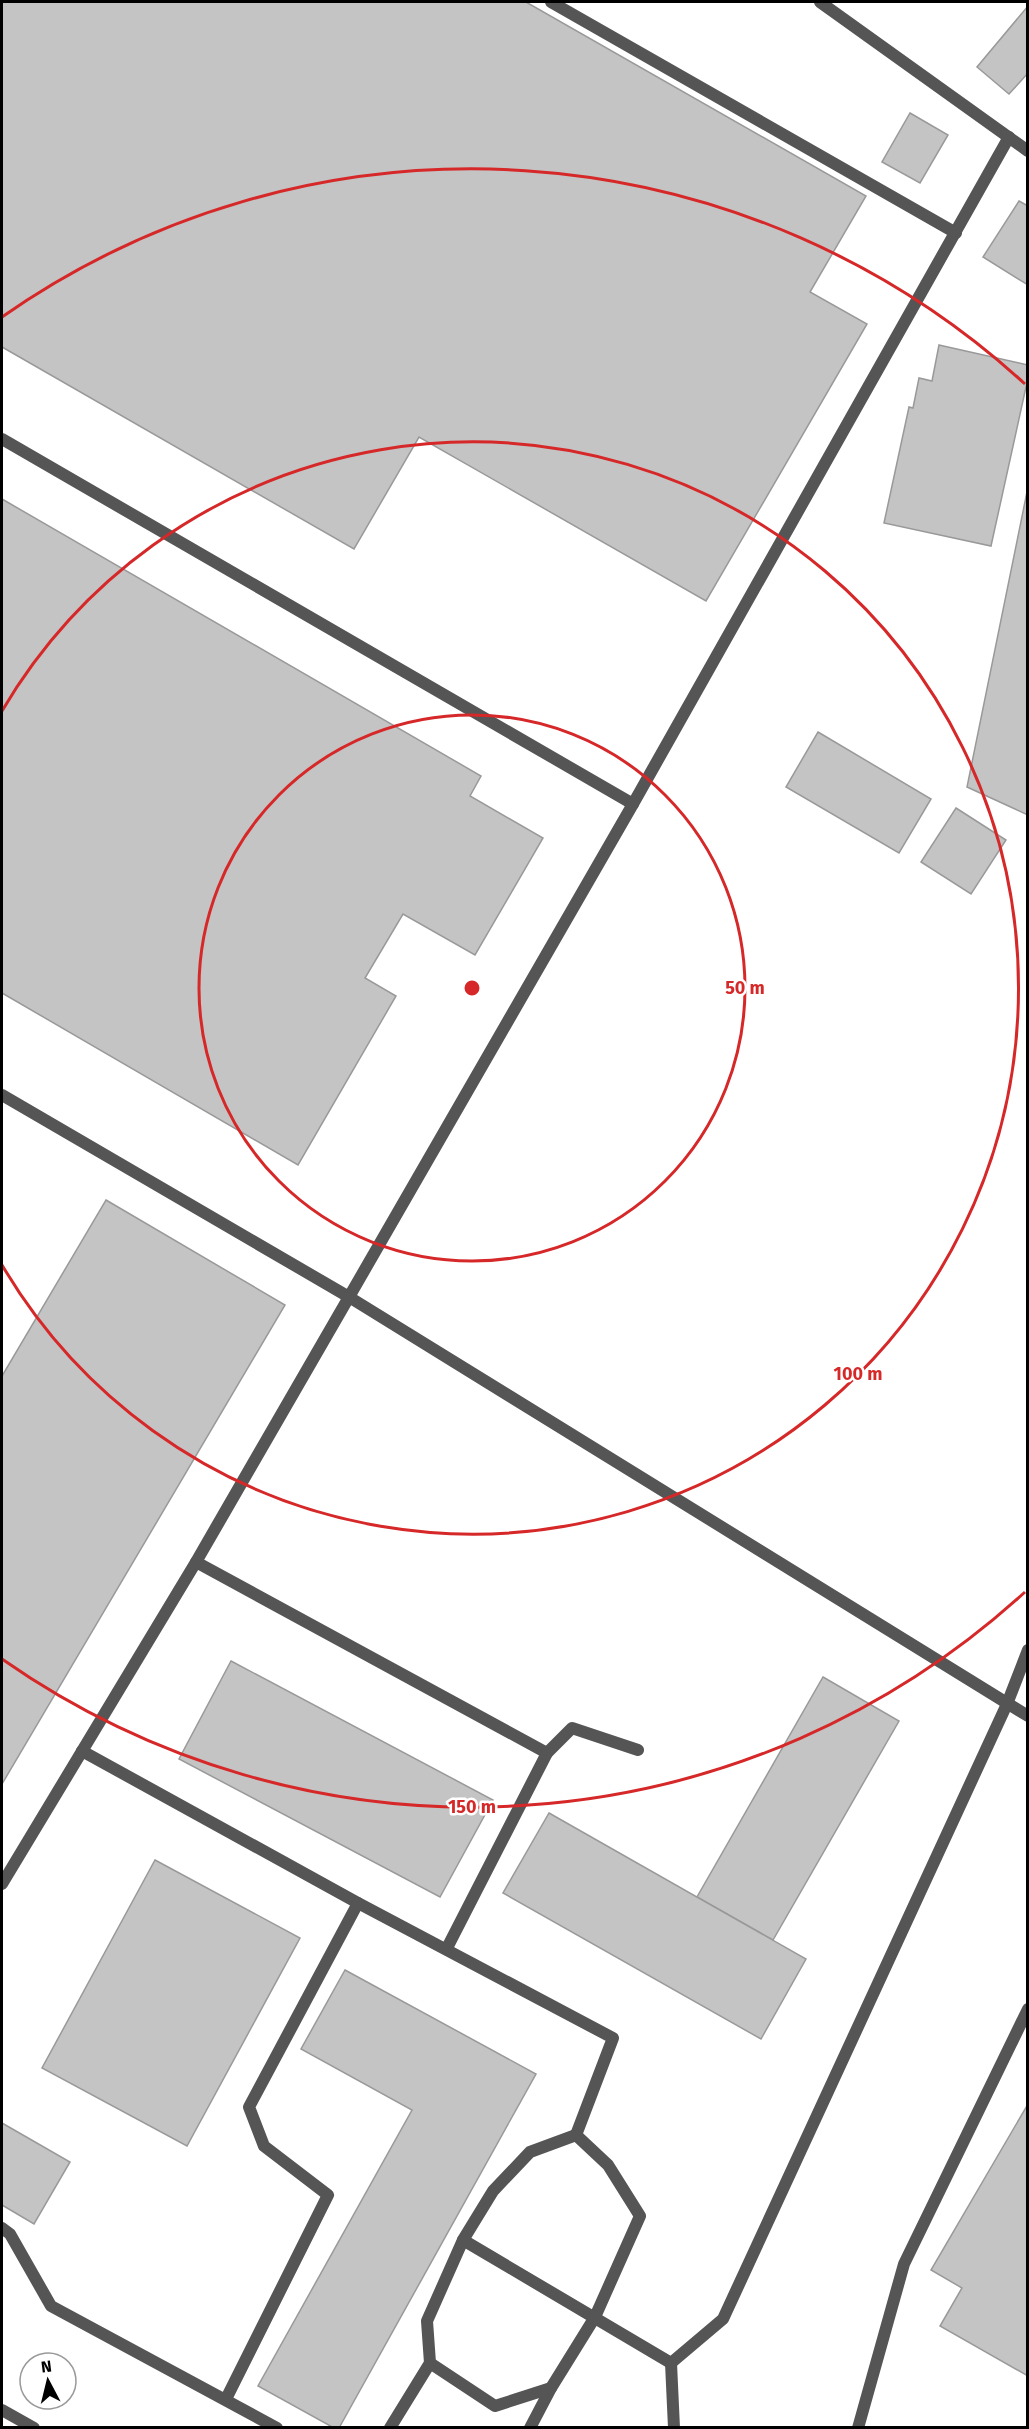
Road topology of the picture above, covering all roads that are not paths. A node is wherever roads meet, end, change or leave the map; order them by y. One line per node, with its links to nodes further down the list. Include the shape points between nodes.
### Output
1 (551, 2): 5 (street)
2 (820, 2): 3 (street)
3 (1009, 137): 4 (street); 5 (street)
4 (1028, 151)
5 (956, 233): 7 (street)
6 (2, 439): 7 (street)
7 (633, 804): 9 (street)
8 (2, 1095): 9 (street)
9 (349, 1297): 10 (street); 12 (street)
10 (196, 1562): 15 (street); 16 (street)
11 (1028, 1650): 12 (street)
12 (1007, 1704): 13 (street); 26 (street, via 723,2319)
13 (1028, 1716)
14 (638, 1750): 16 (street, via 572,1728)
15 (82, 1751): 17 (street); 18 (street)
16 (548, 1753): 19 (street)
17 (2, 1884)
18 (358, 1903): 19 (street); 28 (street, via 249,2107 264,2145 328,2195)
19 (447, 1948): 21 (street, via 613,2038)
20 (1028, 2009): 35 (street, via 904,2264)
21 (576, 2135): 23 (street, via 531,2152 493,2191); 24 (street, via 608,2165 640,2216)
22 (2, 2228): 28 (street, via 10,2234 51,2306)
23 (463, 2240): 24 (street); 25 (street, via 427,2321)
24 (595, 2317): 26 (street); 27 (street)
25 (430, 2363): 27 (street, via 495,2406); 32 (street)
26 (671, 2363): 34 (street)
27 (551, 2388): 33 (street)
28 (226, 2399): 31 (street)
29 (2, 2410): 30 (street)
30 (34, 2427)
31 (277, 2427)
32 (390, 2427)
33 (530, 2427)
34 (674, 2427)
35 (858, 2427)

